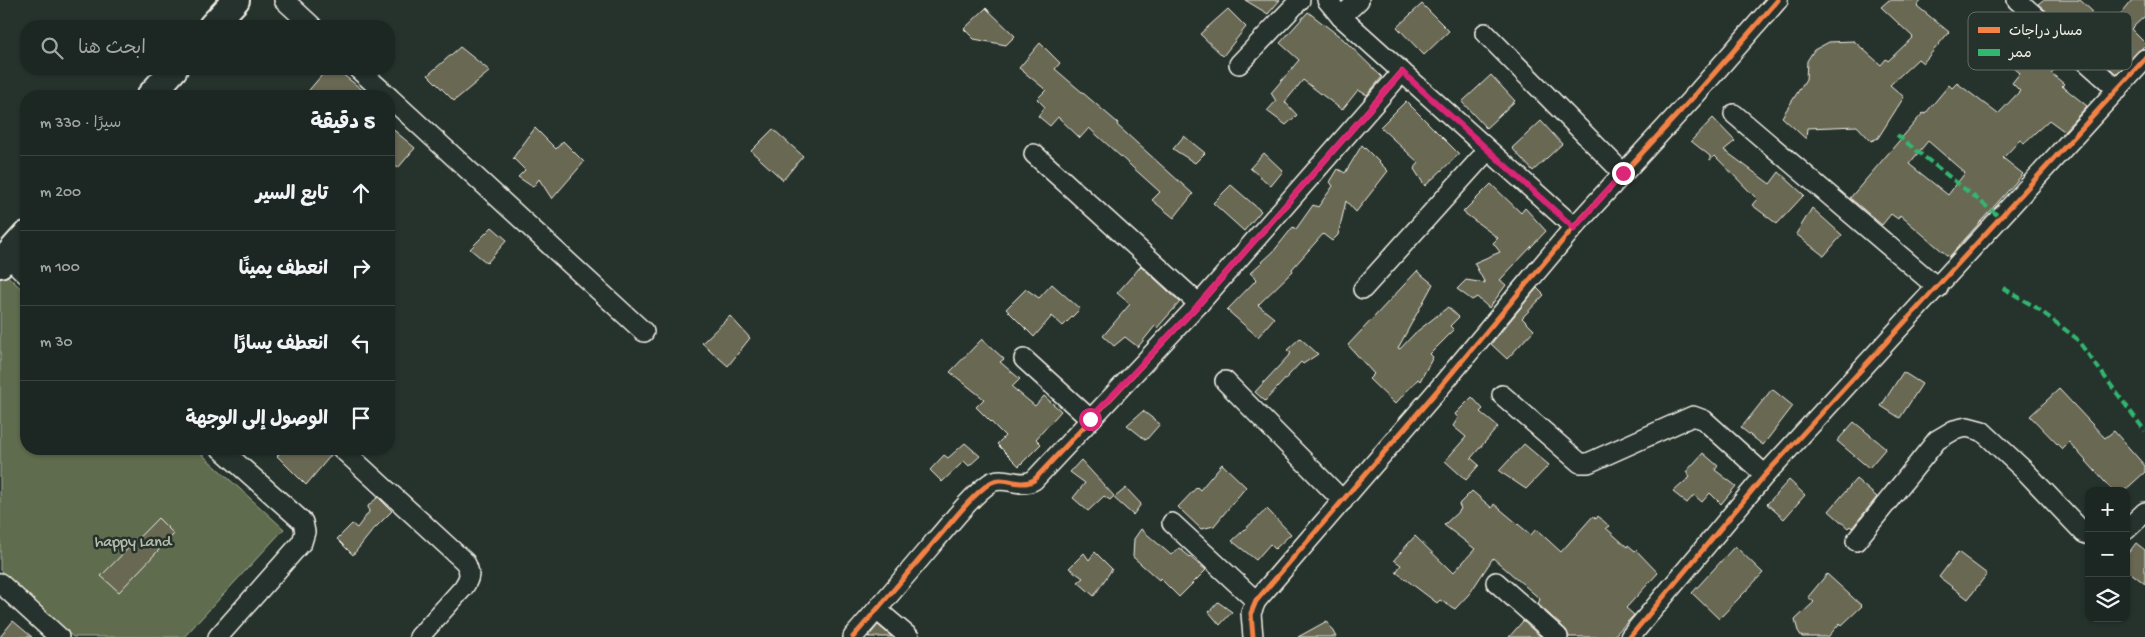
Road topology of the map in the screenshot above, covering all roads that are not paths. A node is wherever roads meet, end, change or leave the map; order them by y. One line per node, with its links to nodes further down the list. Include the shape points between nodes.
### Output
1 (236, 0): 10 (main road)
2 (284, 0): 11 (street)
3 (1300, 0): 14 (street)
4 (1327, 0): 9 (street)
5 (1359, 0): 9 (street)
6 (1778, 0): 26 (street)
7 (2017, 0): 8 (street)
8 (2030, 12)
9 (1341, 17): 16 (street)
10 (218, 20)
11 (306, 20)
12 (1485, 33): 26 (street)
13 (2145, 59): 21 (street)
14 (1238, 64)
15 (2096, 70): 21 (street)
16 (1402, 72): 24 (street); 33 (street)
17 (169, 75): 19 (main road)
18 (364, 75): 20 (street)
19 (155, 90)
20 (380, 90)
21 (2118, 90): 31 (street)
22 (395, 103): 34 (street)
23 (1734, 114): 31 (street)
24 (1488, 150): 27 (street); 32 (street)
25 (1034, 154): 33 (street)
26 (1623, 173): 27 (street)
27 (1574, 228): 42 (street)
28 (20, 242): 29 (main road)
29 (3, 260): 30 (street)
30 (20, 270)
31 (1938, 288): 41 (street)
32 (1363, 289)
33 (1199, 304): 38 (street)
34 (644, 332)
35 (1024, 359): 38 (street)
36 (1225, 380): 42 (street)
37 (1502, 395): 41 (street, via 1580,463 1588,463 1693,416 1699,417)
38 (1090, 419): 51 (street, via 1028,484 998,480 984,489)
39 (228, 455): 53 (street, via 303,522 305,532 302,542)
40 (349, 455): 54 (street, via 466,562 469,569 463,588)
41 (1766, 475): 59 (street)
42 (1343, 501): 50 (street)
43 (2145, 512): 45 (street)
44 (1172, 523): 50 (street)
45 (2130, 526)
46 (2085, 533): 47 (street, via 1982,431 1967,428 1954,430 1937,440)
47 (1856, 541)
48 (1496, 582): 58 (street)
49 (0, 583): 52 (street)
50 (1256, 601): 57 (street, via 1251,614)
51 (877, 610): 55 (street); 56 (street)
52 (59, 637)
53 (218, 637)
54 (419, 637)
55 (853, 637)
56 (909, 637)
57 (1253, 637)
58 (1558, 637)
59 (1630, 637)

